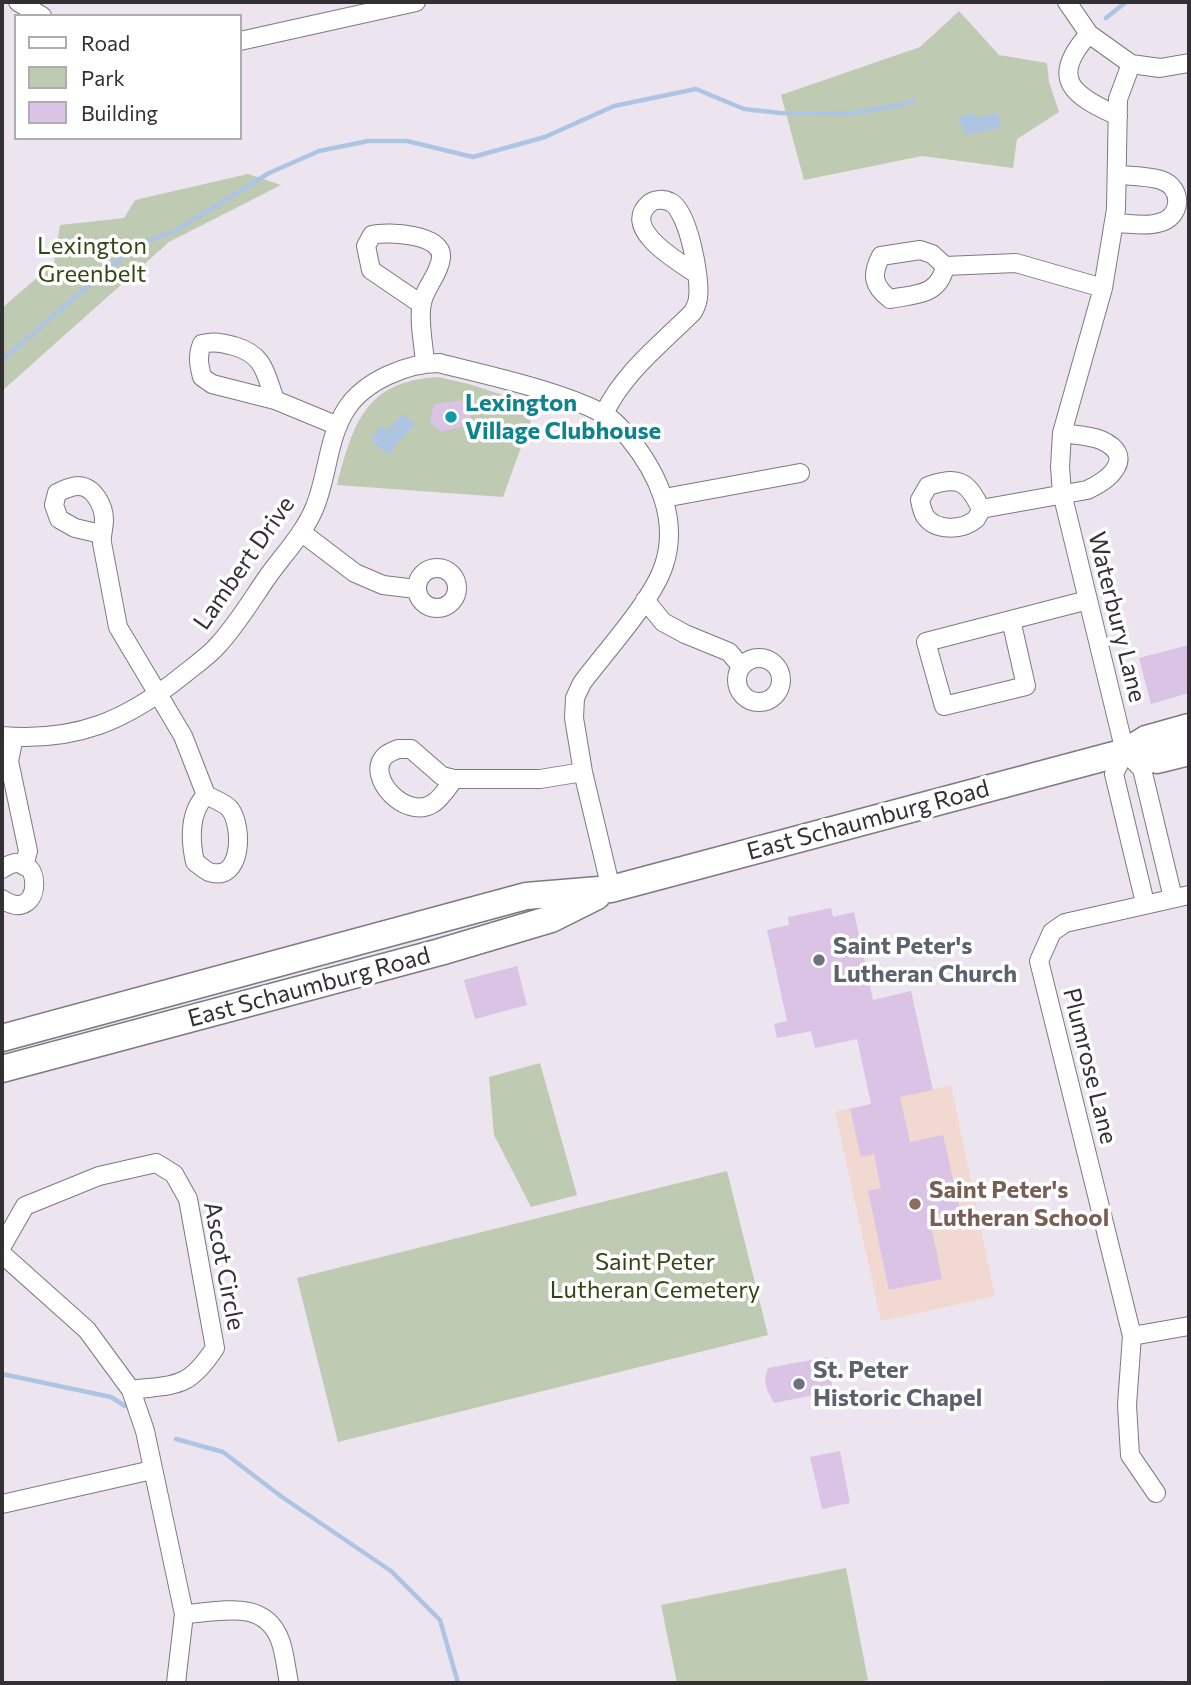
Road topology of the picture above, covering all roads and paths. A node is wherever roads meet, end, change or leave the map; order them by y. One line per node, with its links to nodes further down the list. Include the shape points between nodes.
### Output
1 (18, 2): 4 (street)
2 (416, 2): 6 (street)
3 (1067, 2): 5 (street)
4 (39, 14)
5 (1089, 34): 8 (street); 9 (street, via 1069,61 1068,77 1078,96)
6 (242, 41)
7 (1189, 63): 8 (street, via 1160,68)
8 (1131, 65): 9 (street, Waterbury Lane, via 1118,99)
9 (1118, 116): 10 (street, Waterbury Lane)
10 (1117, 175): 11 (street, Waterbury Lane); 11 (street, via 1159,180 1173,188 1178,203 1169,219 1157,224)
11 (1114, 223): 14 (street, Waterbury Lane)
12 (945, 265): 14 (street, via 1016,263)
13 (695, 273): 18 (street, via 698,299 693,312 625,379)
14 (1104, 288): 20 (street, Waterbury Lane)
15 (421, 304): 15 (street, via 441,262 439,248 426,239 384,232 372,235 366,246 371,271); 16 (street)
16 (425, 363): 18 (street, Lambert Drive, via 482,374); 19 (street, Lambert Drive, via 370,385 348,406)
17 (275, 400): 19 (street)
18 (604, 414): 23 (street, Lambert Drive, via 642,453)
19 (338, 426): 25 (street, Lambert Drive, via 314,509)
20 (1062, 433): 22 (street, Waterbury Lane); 22 (street, via 1111,446 1118,465 1113,474 1087,490)
21 (800, 473): 23 (street)
22 (1062, 493): 24 (street); 29 (street, Waterbury Lane)
23 (664, 498): 28 (street, Lambert Drive, via 669,546 664,568)
24 (981, 509)
25 (301, 532): 27 (street, via 355,573 383,585); 32 (street, Lambert Drive, via 218,646)
26 (101, 534): 32 (street, via 118,627)
27 (416, 589)
28 (645, 600): 31 (street, via 663,622 729,652); 37 (street, Lambert Drive, via 575,698)
29 (1088, 600): 30 (street); 35 (street, Waterbury Lane)
30 (1011, 620): 30 (street, via 926,642 944,706 1026,686)
31 (741, 666)
32 (158, 695): 34 (street, Lambert Drive, via 87,730); 39 (street, via 183,736)
33 (1189, 727): 35 (main road, East Schaumburg Road, via 1146,739)
34 (8, 737): 40 (street, via 28,851)
35 (1125, 752): 36 (main road, East Schaumburg Road, via 1157,760); 42 (main road, East Schaumburg Road); 43 (street, Waterbury Lane, via 1142,769); 45 (street, Waterbury Lane, via 1114,774)
36 (1189, 752)
37 (583, 772): 38 (street, via 540,779); 42 (street, Lambert Drive)
38 (454, 779)
39 (206, 795)
40 (24, 866): 41 (street, via 11,864); 44 (street, via 34,874 33,894 24,903)
41 (2, 869)
42 (611, 889): 46 (main road, East Schaumburg Road, via 526,896); 47 (main road, East Schaumburg Road, via 551,919 440,952)
43 (1181, 897): 45 (street, Plumrose Lane)
44 (2, 899)
45 (1145, 904): 51 (street, Plumrose Lane, via 1065,923 1052,932 1038,961)
46 (2, 1038)
47 (2, 1069)
48 (2, 1246): 52 (street, Ascot Circle, via 25,1206 99,1176 156,1163 174,1174 188,1199 215,1348 202,1368 183,1383)
49 (2, 1254): 52 (street, via 87,1330)
50 (1189, 1326): 51 (street)
51 (1132, 1336): 54 (street, Plumrose Lane, via 1127,1405 1130,1455)
52 (131, 1390): 53 (street)
53 (152, 1470): 55 (street); 56 (street)
54 (1156, 1493)
55 (2, 1504)
56 (184, 1614): 57 (street); 58 (street, via 252,1610 270,1621 280,1640)
57 (176, 1683)
58 (289, 1683)

